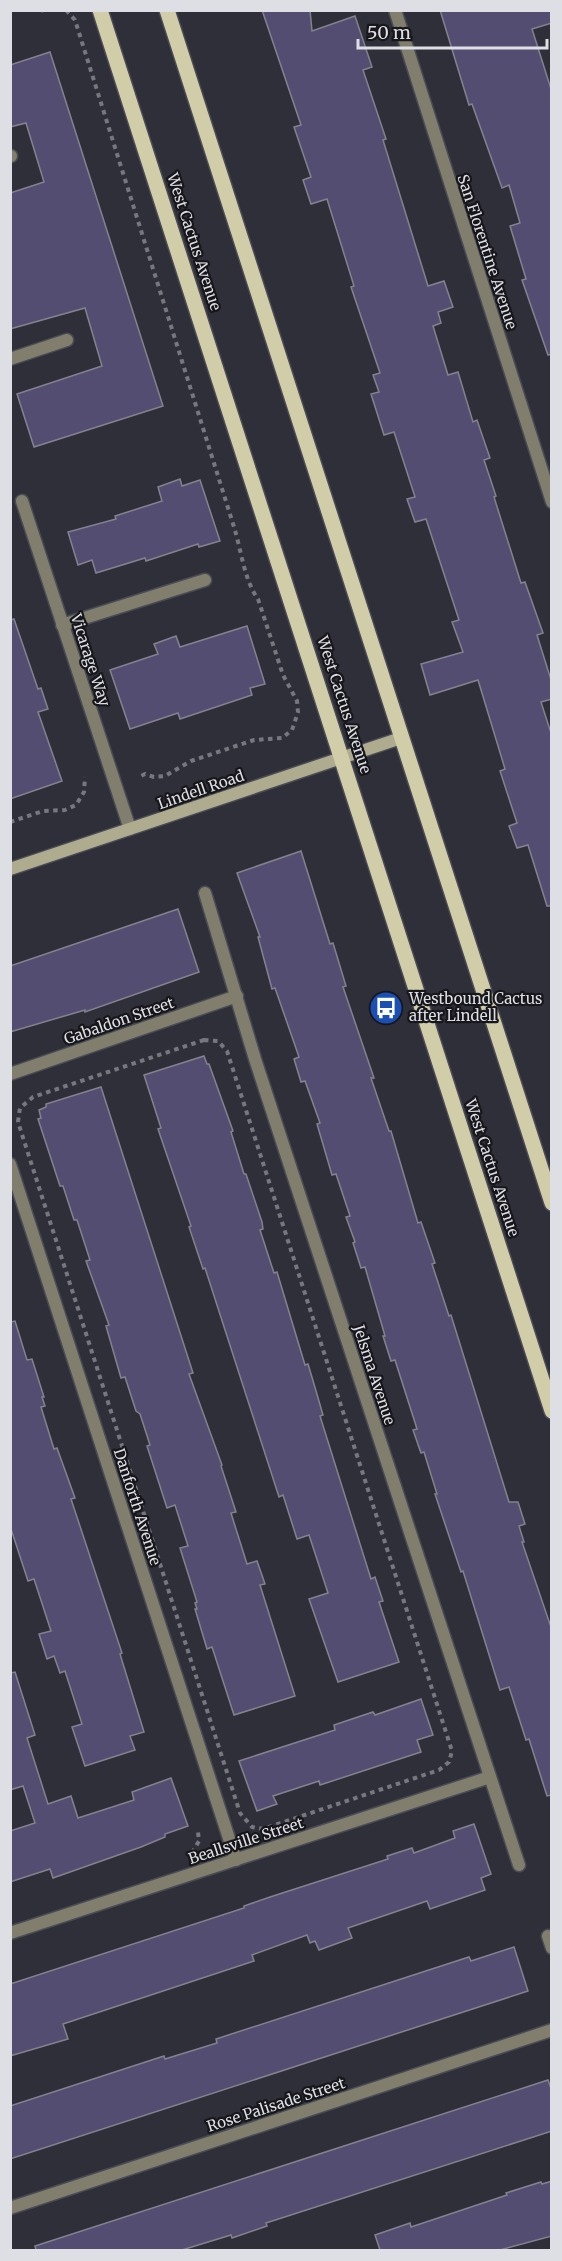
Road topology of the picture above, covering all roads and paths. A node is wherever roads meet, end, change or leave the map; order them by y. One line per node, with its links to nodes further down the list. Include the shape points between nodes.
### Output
1 (66, 10): 13 (path, via 75,20 254,594 298,705 292,730 282,738 254,740 191,761 165,776)
2 (100, 10): 12 (main road, West Cactus Avenue)
3 (167, 10): 11 (main road)
4 (394, 10): 8 (street, San Florentine Avenue)
5 (67, 340): 6 (street)
6 (10, 359)
7 (22, 501): 10 (street, Vicarage Way)
8 (552, 502)
9 (205, 580): 10 (street)
10 (62, 625): 16 (street, Vicarage Way)
11 (401, 738): 12 (street, Lindell Road); 23 (main road)
12 (342, 758): 16 (street, Lindell Road); 24 (main road, West Cactus Avenue)
13 (141, 776)
14 (85, 777): 15 (path, via 84,792 76,805)
15 (10, 822)
16 (130, 829): 17 (street, Lindell Road)
17 (10, 869)
18 (205, 893): 19 (street, Jelsma Avenue)
19 (237, 996): 20 (street, Gabaldon Street); 25 (street, Jelsma Avenue)
20 (10, 1074)
21 (55, 1090): 21 (path, via 204,1040 218,1041 227,1051 450,1745 451,1756 440,1770 268,1828 252,1827 243,1819 18,1122 25,1102)
22 (10, 1164): 26 (street, Danforth Avenue)
23 (552, 1203)
24 (552, 1411)
25 (490, 1777): 26 (street, Beallsville Street); 27 (street, Jelsma Avenue)
26 (236, 1860): 28 (street, Beallsville Street)
27 (519, 1865)
28 (10, 1933)
29 (552, 2030): 30 (street, Rose Palisade Street)
30 (10, 2208)

